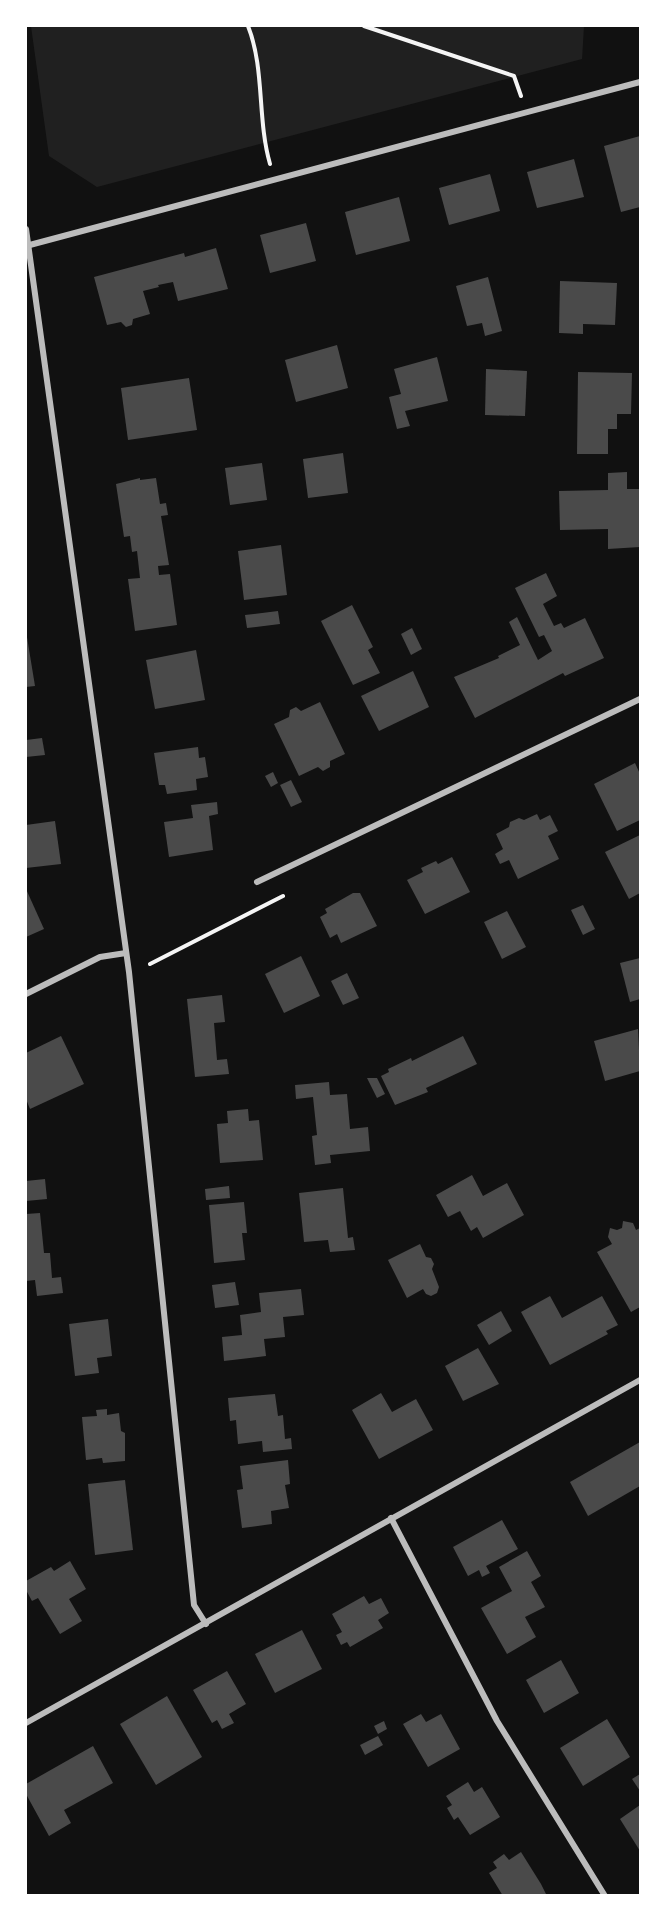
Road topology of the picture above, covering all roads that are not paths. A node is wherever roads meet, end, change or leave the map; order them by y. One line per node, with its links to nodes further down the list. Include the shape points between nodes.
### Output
1 (640, 81): 3 (street)
2 (26, 229): 3 (street)
3 (27, 246): 6 (street)
4 (640, 699): 5 (street)
5 (257, 882)
6 (126, 953): 7 (street, via 100,957); 10 (street, via 194,1605)
7 (26, 994)
8 (640, 1380): 9 (street)
9 (391, 1518): 10 (street); 12 (street, via 497,1721)
10 (206, 1624): 11 (street)
11 (26, 1723)
12 (605, 1896)

